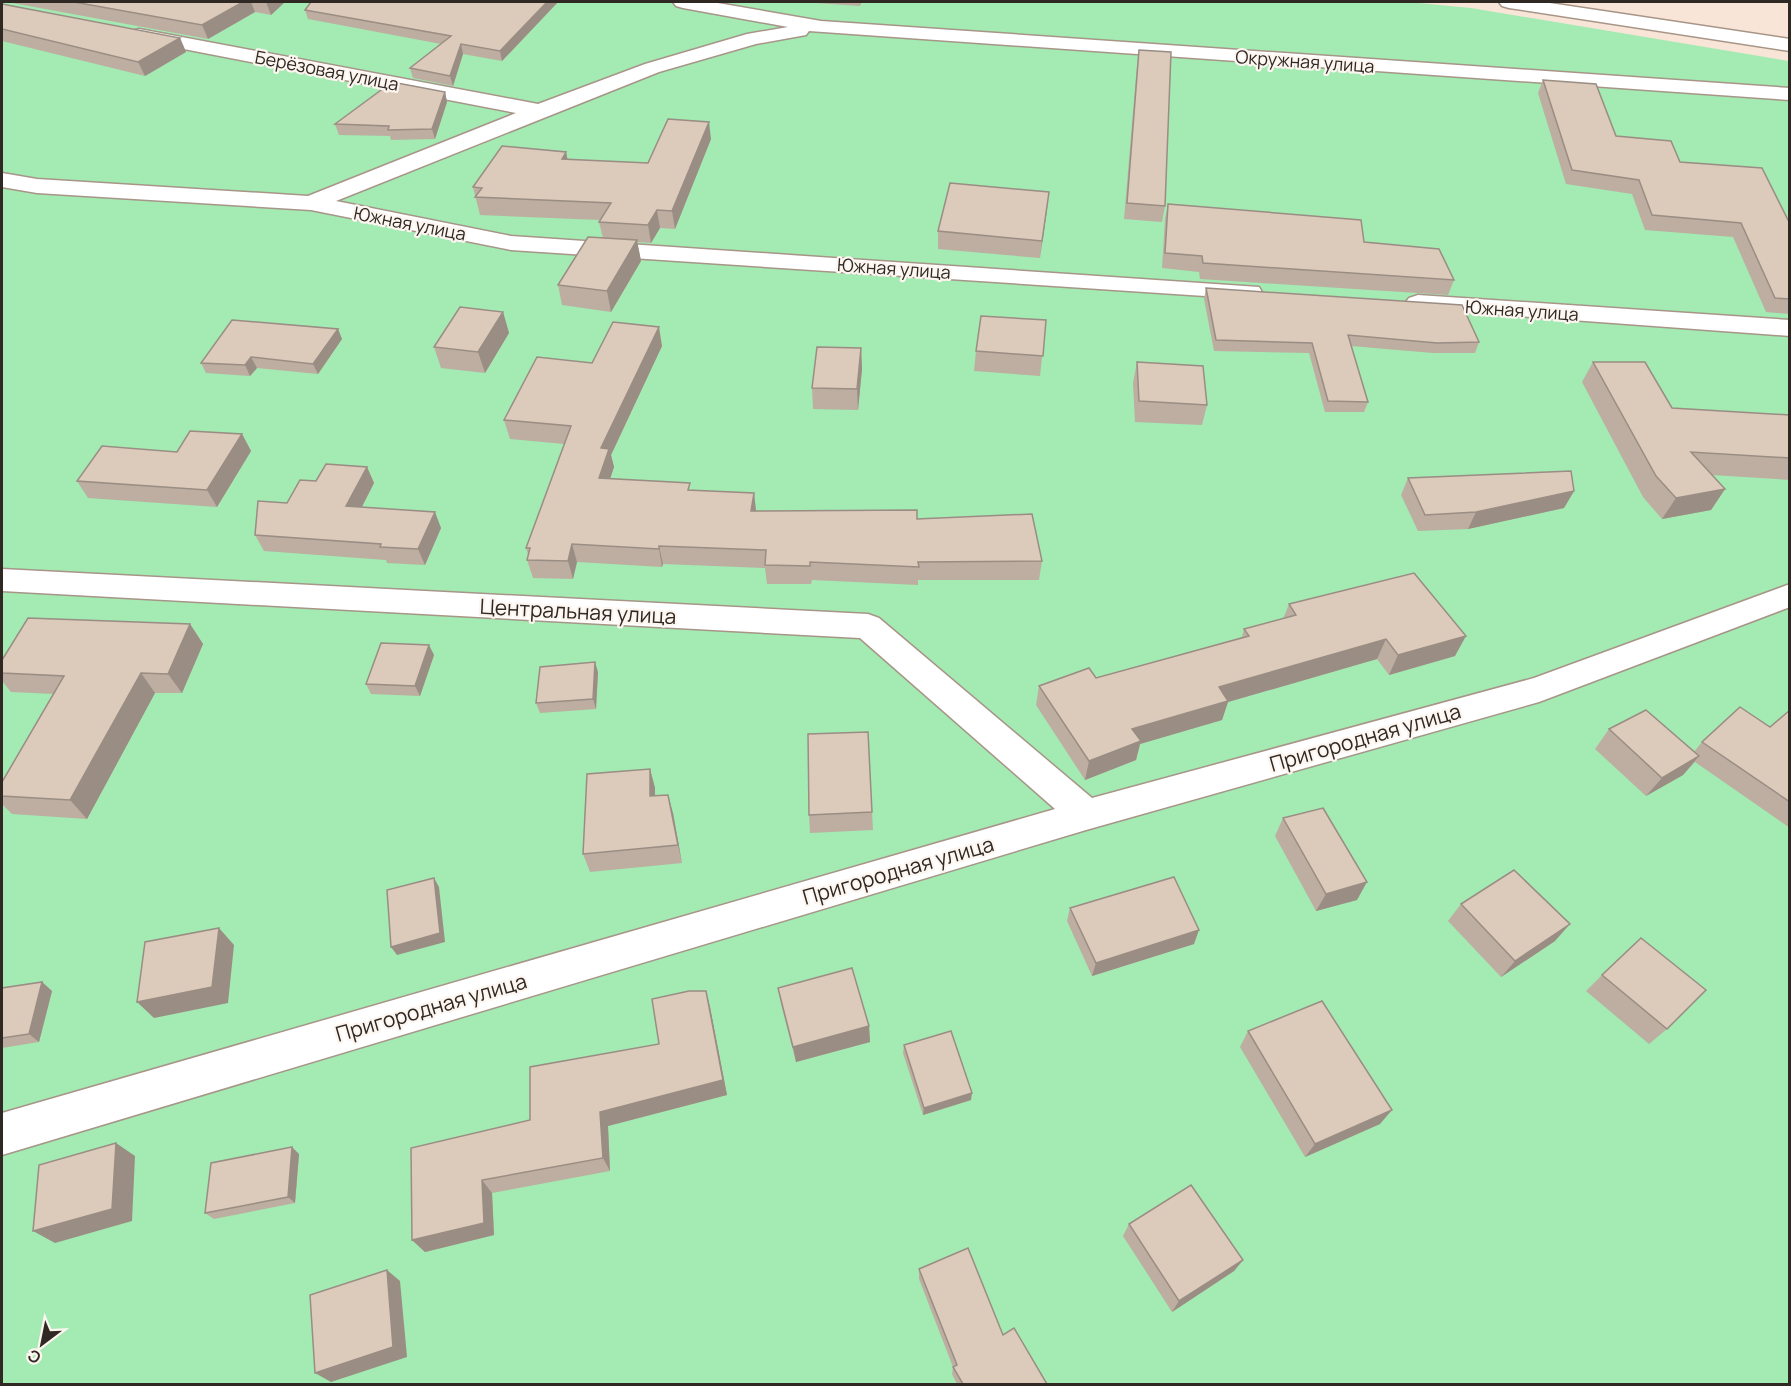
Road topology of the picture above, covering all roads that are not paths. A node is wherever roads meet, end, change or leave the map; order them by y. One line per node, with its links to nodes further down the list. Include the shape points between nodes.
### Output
1 (682, 2): 3 (street)
2 (1509, 2): 5 (street)
3 (820, 27): 6 (street, Окружная улица); 7 (street, via 754,38 675,61)
4 (120, 31): 7 (street, Берёзовая улица)
5 (1790, 45)
6 (1790, 94)
7 (540, 111): 9 (street)
8 (2, 180): 9 (street, Южная улица, via 37,186)
9 (311, 203): 10 (street, Южная улица, via 511,243)
10 (1278, 294)
11 (1397, 302): 12 (street, Южная улица)
12 (1790, 328)
13 (2, 580): 15 (street, Центральная улица, via 868,627)
14 (1790, 595): 15 (street, Пригородная улица, via 1539,688)
15 (1086, 815): 16 (street, Пригородная улица)
16 (2, 1134)

